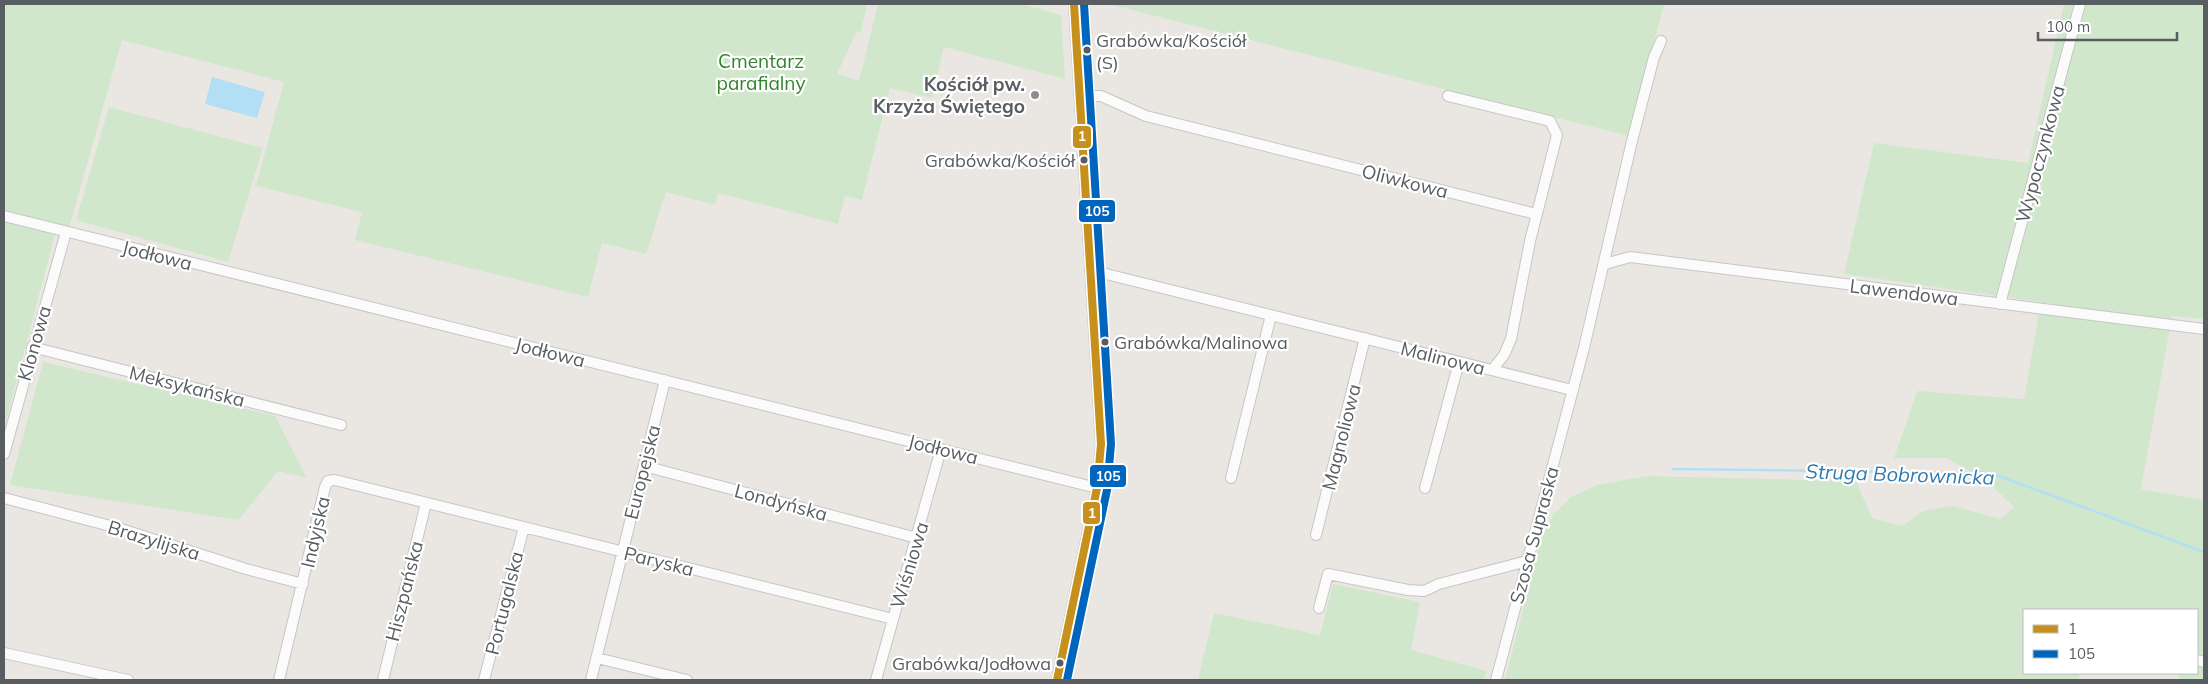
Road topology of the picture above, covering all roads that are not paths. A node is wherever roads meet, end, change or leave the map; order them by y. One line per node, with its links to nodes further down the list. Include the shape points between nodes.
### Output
1 (1074, 4): 4 (street)
2 (2080, 4): 11 (street, Wypoczynkowa)
3 (1661, 41): 9 (street, via 1626,168)
4 (1080, 96): 6 (street, Oliwkowa, via 1101,96 1146,116); 10 (street)
5 (1448, 96): 6 (street, via 1550,121 1558,136)
6 (1536, 214): 17 (street, via 1512,338)
7 (4, 216): 8 (street, Jodłowa)
8 (66, 232): 15 (street, Klonowa); 18 (street, Jodłowa)
9 (1605, 264): 11 (street, Lawendowa, via 1630,256); 19 (street)
10 (1090, 270): 12 (street, Malinowa); 25 (street, via 1101,444)
11 (2000, 304): 13 (street, Lawendowa)
12 (1271, 315): 14 (street, Malinowa); 24 (street)
13 (2204, 329)
14 (1365, 338): 16 (street, Malinowa); 30 (street, Magnoliowa)
15 (32, 347): 20 (street, Meksykańska); 22 (street, Klonowa)
16 (1459, 362): 17 (street, Malinowa); 26 (street)
17 (1492, 370): 19 (street, Malinowa)
18 (665, 380): 21 (street, Jodłowa); 23 (street, Europejska)
19 (1572, 390): 33 (street, Szosa Supraska)
20 (341, 425)
21 (941, 449): 25 (street, Jodłowa); 31 (street, Wiśniowa)
22 (4, 454)
23 (644, 466): 31 (street, Londyńska); 32 (street, Europejska)
24 (1232, 478)
25 (1097, 488): 46 (street)
26 (1425, 488)
27 (4, 498): 34 (street, Brazylijska, via 118,528)
28 (426, 503): 29 (street, Paryska); 34 (street, Indyjska, via 335,480 328,481); 41 (street, Hiszpańska)
29 (524, 527): 32 (street, Paryska); 42 (street, Portugalska)
30 (1316, 535)
31 (917, 538): 36 (street, Wiśniowa)
32 (623, 552): 36 (street, Paryska); 38 (street, Europejska)
33 (1527, 561): 35 (street, via 1439,584 1424,591 1328,574); 47 (street, Szosa Supraska)
34 (303, 584): 40 (street, Indyjska)
35 (1319, 608)
36 (893, 619): 45 (street, Wiśniowa)
37 (4, 653): 39 (street)
38 (597, 658): 43 (street, Europejska); 44 (street)
39 (128, 680)
40 (279, 680)
41 (383, 680)
42 (484, 680)
43 (591, 680)
44 (687, 680)
45 (876, 680)
46 (1057, 680)
47 (1496, 680)

